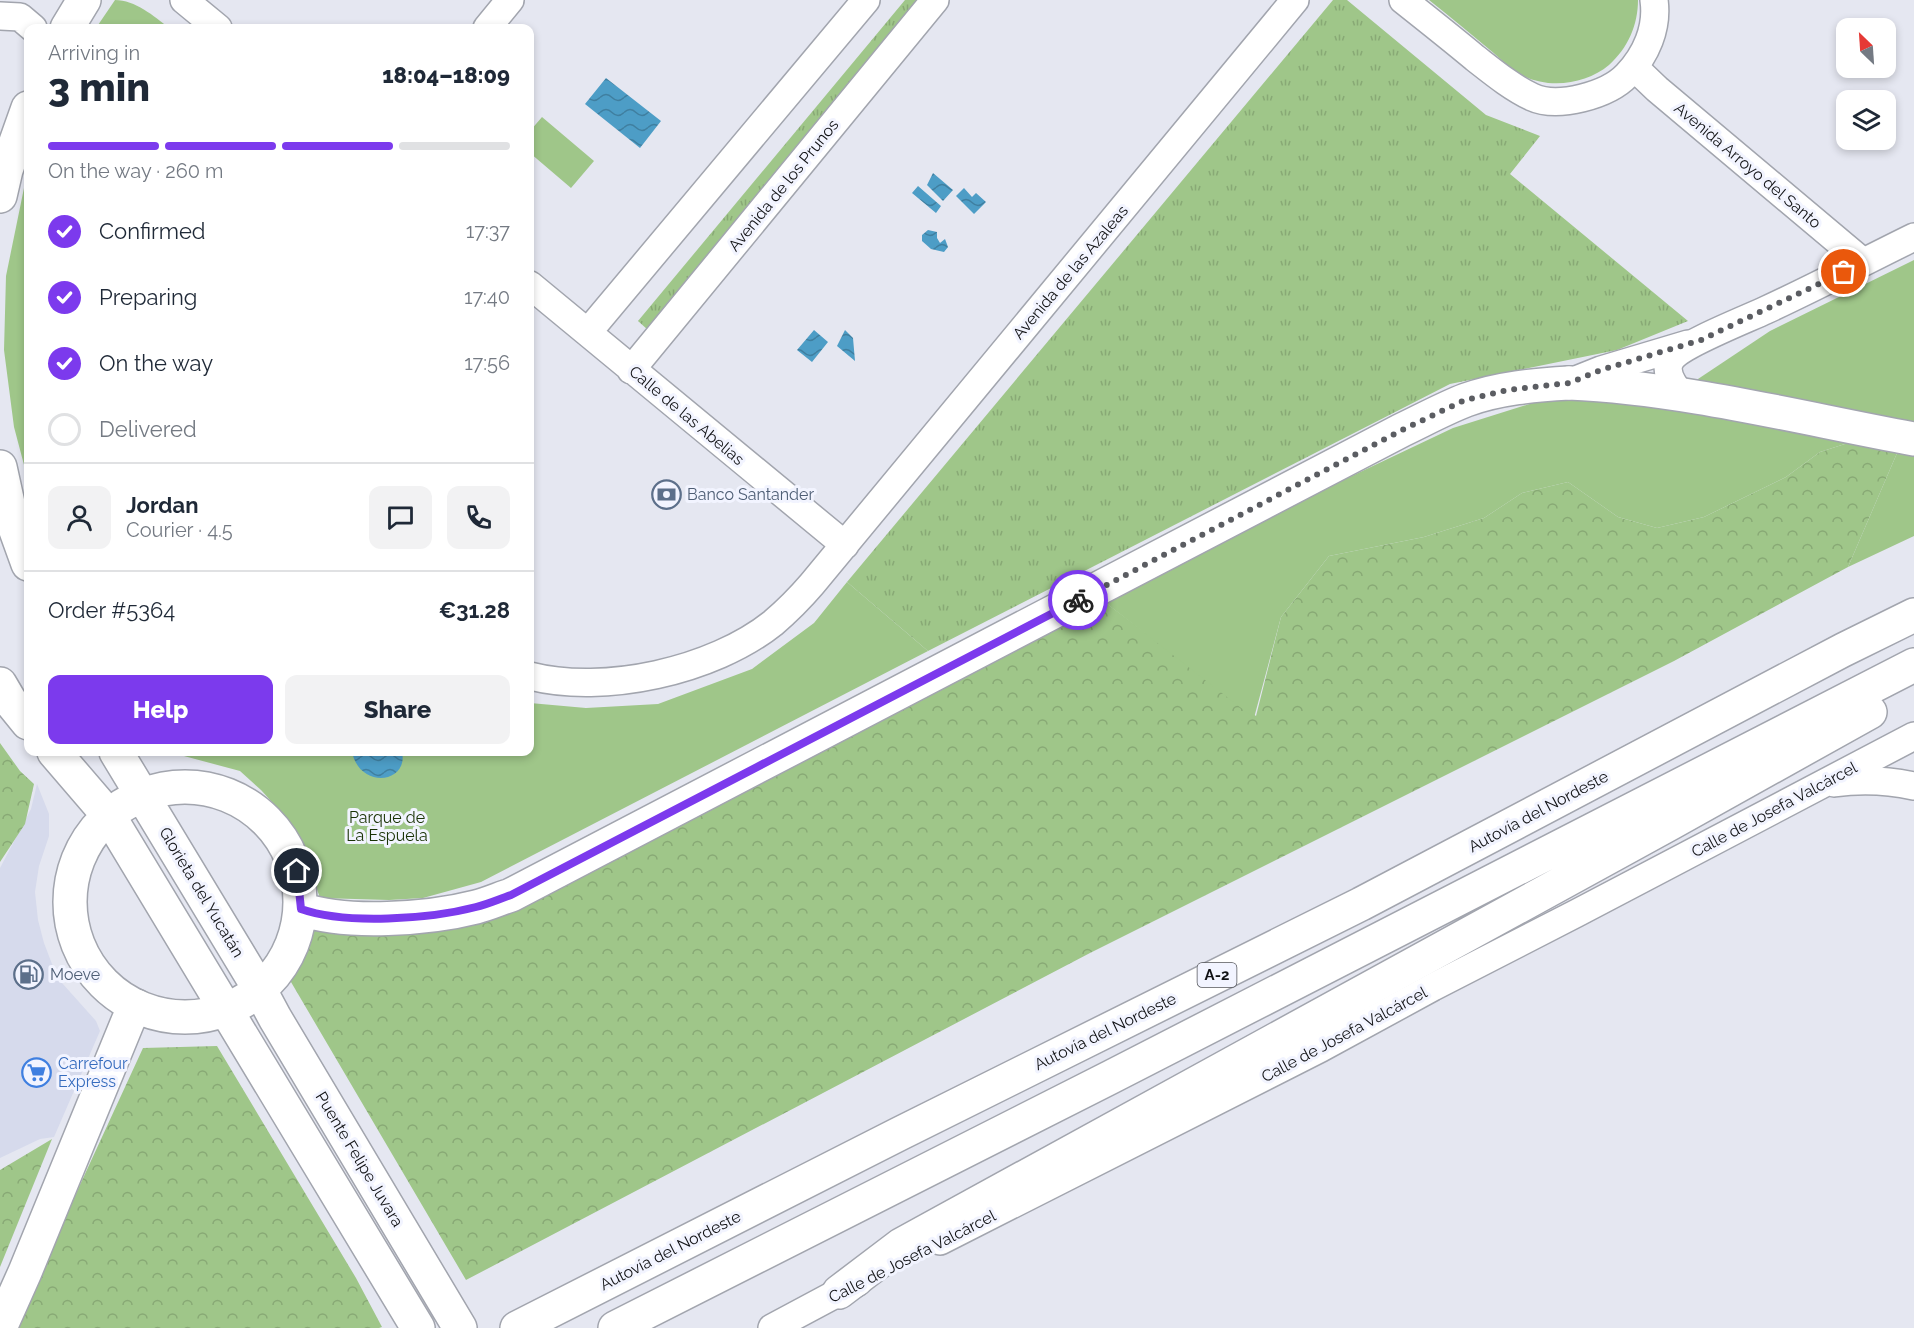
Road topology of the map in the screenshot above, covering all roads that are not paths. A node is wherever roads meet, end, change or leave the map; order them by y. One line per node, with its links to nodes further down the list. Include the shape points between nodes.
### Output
1 (84, 0): 11 (main road)
2 (184, 0): 12 (street)
3 (510, 0): 13 (street)
4 (866, 0): 20 (street)
5 (934, 0): 22 (street, Avenida de los Prunos)
6 (1295, 0): 27 (street, Avenida de las Azaleas)
7 (1403, 0): 14 (street, via 1509,84 1534,98 1587,98 1608,89)
8 (1654, 0): 14 (street, via 1654,25)
9 (0, 16): 10 (street, via 20,18)
10 (28, 24)
11 (69, 24)
12 (213, 24)
13 (490, 24)
14 (1634, 67): 18 (street, Avenida Arroyo del Santo)
15 (24, 119): 16 (main road)
16 (0, 196)
17 (1914, 237): 18 (street)
18 (1863, 262): 21 (street)
19 (534, 288): 20 (street, Calle de las Abelias)
20 (588, 332): 22 (street, Calle de las Abelias)
21 (1701, 340): 23 (street); 24 (street, via 1672,358 1668,366)
22 (631, 370): 27 (street, Calle de las Abelias)
23 (1569, 383): 24 (main road); 42 (main road, via 1485,394 1402,430 511,895 447,913 390,918 341,918)
24 (1681, 395): 25 (main road)
25 (1914, 439)
26 (0, 466): 28 (main road)
27 (845, 545): 31 (street, Avenida de las Azaleas, via 798,600 771,624 710,658 635,679 571,682)
28 (24, 553)
29 (1914, 615): 50 (main road, Autovía del Nordeste / A-2, via 1360,904)
30 (1914, 665): 51 (main road, A-2)
31 (534, 677)
32 (1914, 682): 46 (main road, via 1896,697 1671,824 901,1245)
33 (0, 684): 34 (main road)
34 (24, 718)
35 (1914, 736): 38 (street, Calle de Josefa Valcárcel)
36 (57, 756): 41 (main road)
37 (119, 756): 40 (main road, Glorieta del Yucatán)
38 (1818, 786): 39 (street, via 1861,779); 46 (street, Calle de Josefa Valcárcel, via 1322,1048)
39 (1914, 786)
40 (144, 795): 41 (main road); 42 (main road, via 182,787 220,792 254,809 281,836 297,871); 43 (main road, Glorieta del Yucatán)
41 (109, 816): 44 (main road, via 79,859 71,888 71,917 79,946 94,972); 45 (main road)
42 (301, 909): 43 (main road, via 295,939 281,967)
43 (260, 990): 45 (main road); 49 (main road, Puente Felipe Juvara)
44 (136, 1006): 45 (main road, via 165,1015 196,1017); 47 (main road)
45 (226, 1010): 48 (main road)
46 (839, 1292): 52 (street, Calle de Josefa Valcárcel)
47 (0, 1328)
48 (418, 1328)
49 (460, 1328)
50 (517, 1328)
51 (615, 1328)
52 (772, 1328)

